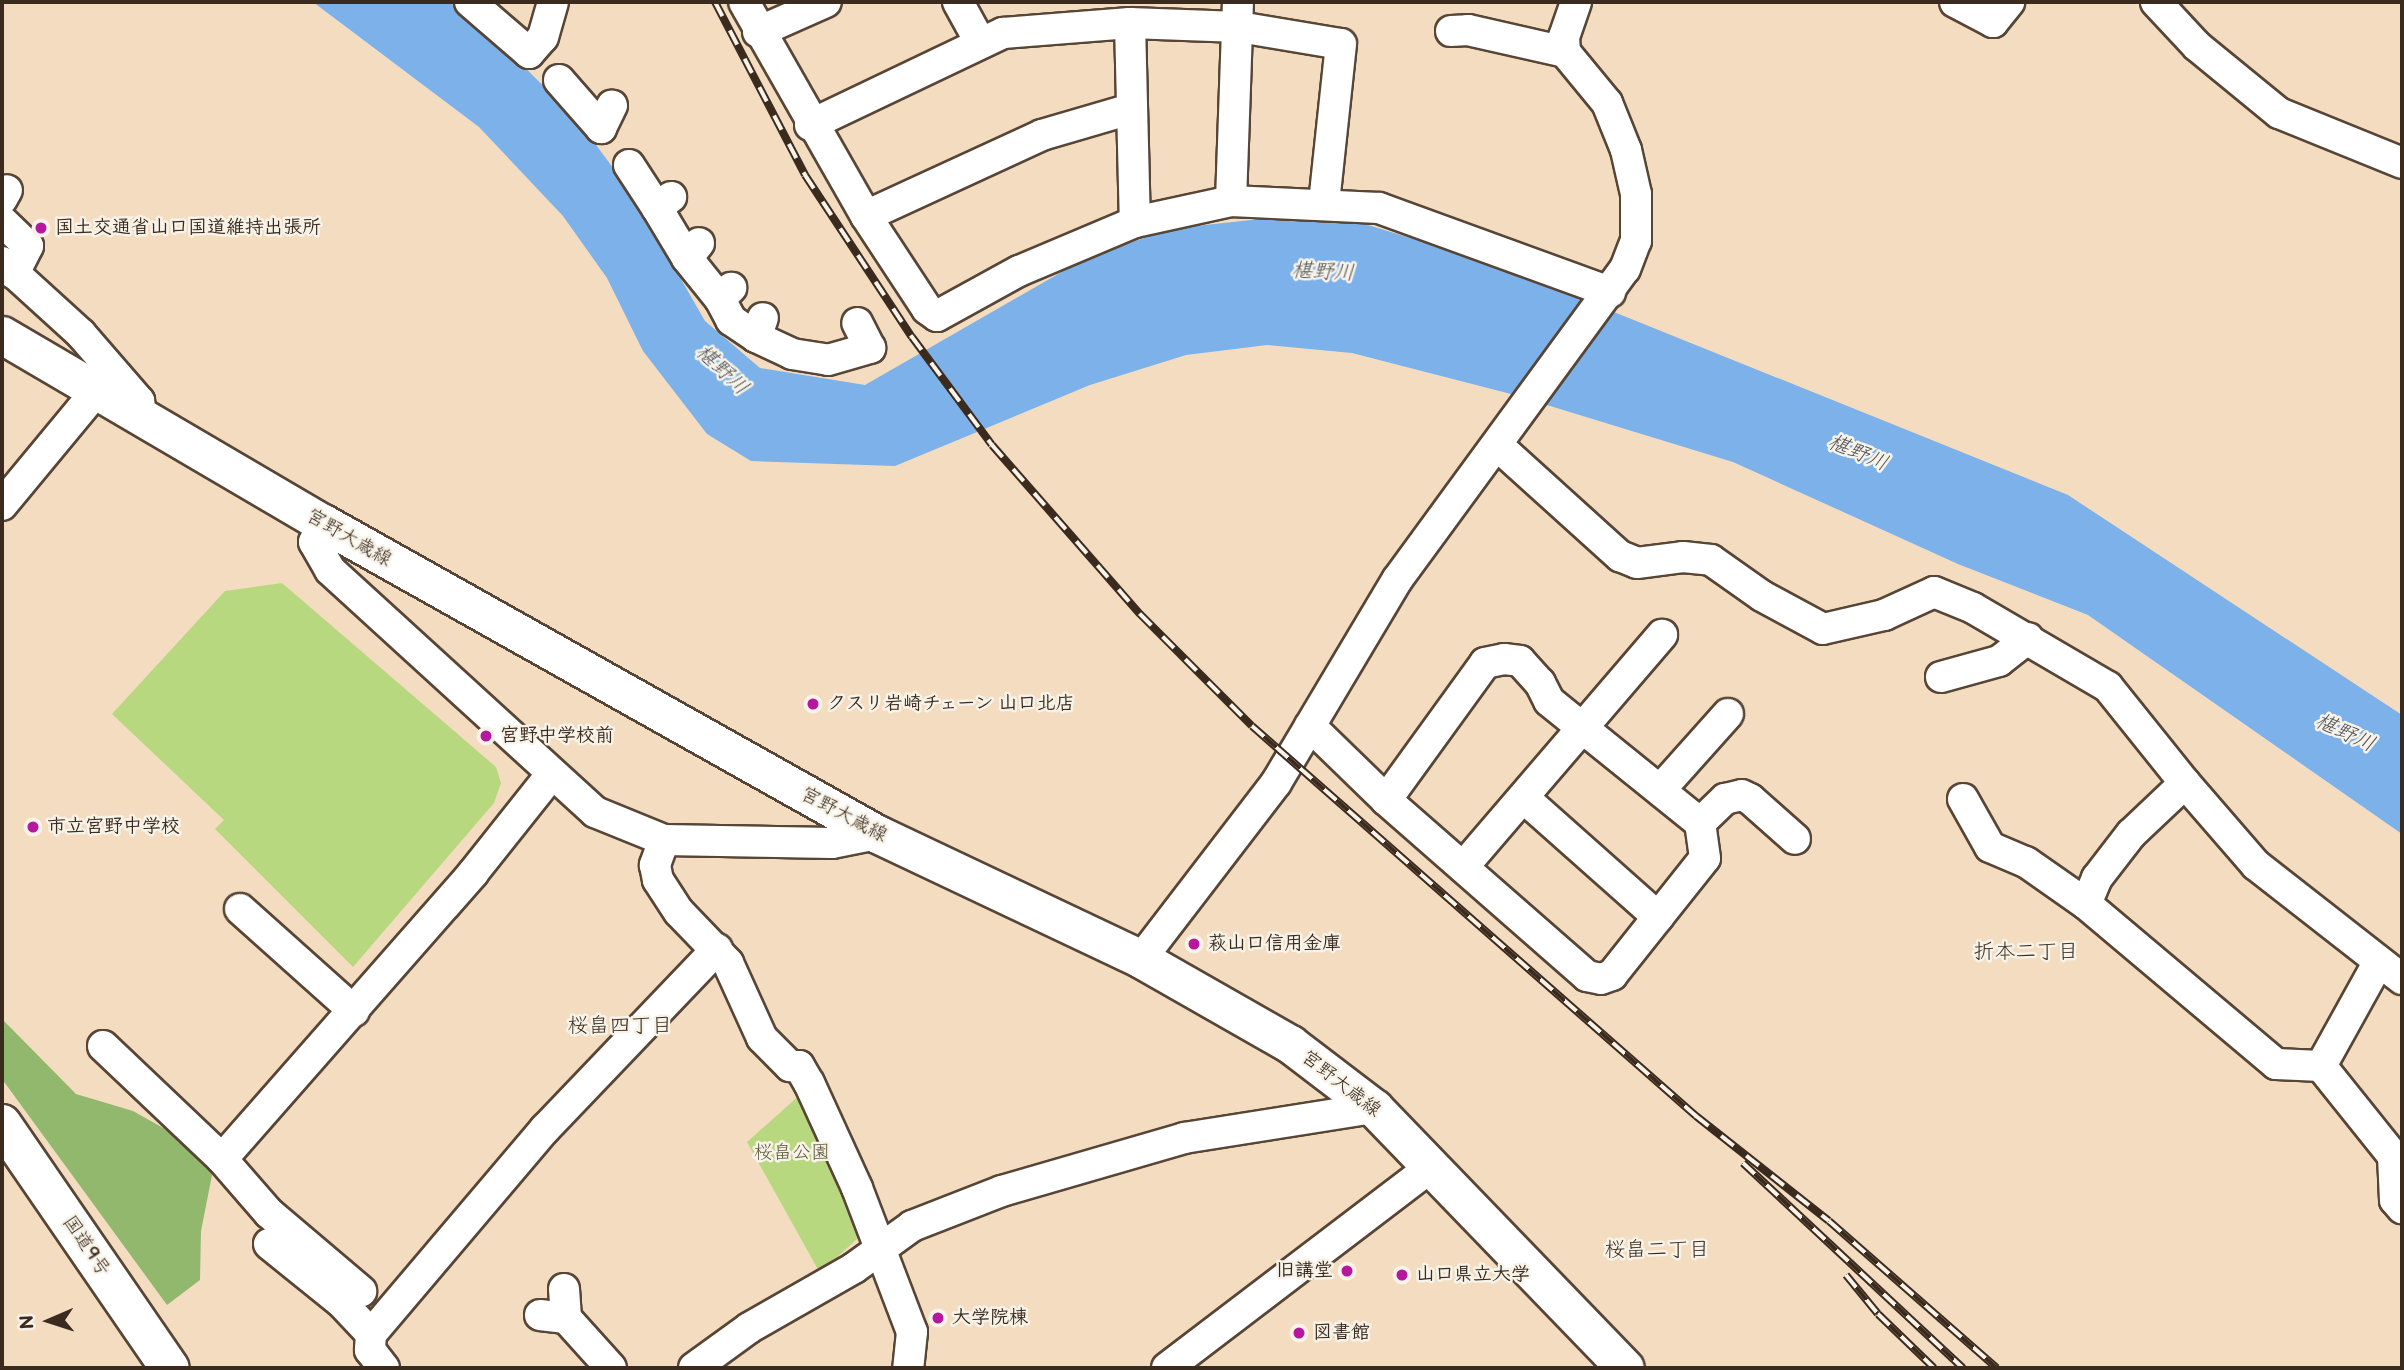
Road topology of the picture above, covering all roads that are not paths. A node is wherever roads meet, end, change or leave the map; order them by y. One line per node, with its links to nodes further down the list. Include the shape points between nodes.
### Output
1 (470, 2): 16 (street)
2 (553, 2): 16 (street, via 543,37)
3 (744, 2): 13 (street)
4 (825, 2): 13 (street)
5 (958, 2): 14 (street)
6 (1576, 2): 15 (street)
7 (1955, 2): 8 (street, via 1993,22)
8 (2008, 2)
9 (2155, 2): 19 (street, via 2206,54 2279,113)
10 (1238, 14): 11 (street); 20 (street); 21 (street, via 1341,44)
11 (1130, 23): 14 (street, via 1040,29); 17 (street)
12 (1451, 31): 15 (street, via 1468,30)
13 (758, 32): 18 (street)
14 (980, 42): 18 (street)
15 (1565, 52): 26 (street, via 1607,103 1636,194 1636,242)
16 (529, 53): 27 (street, via 567,70 607,116 725,294 731,320 760,327 792,354 828,360 870,348)
17 (1131, 109): 22 (street, via 1042,135); 24 (street)
18 (810, 125): 22 (street)
19 (2402, 163)
20 (1231, 201): 21 (street); 24 (street)
21 (1324, 203): 26 (street, via 1379,208)
22 (866, 216): 24 (street, via 927,309 937,316 1019,271)
23 (2, 221): 25 (street, via 28,246)
24 (1135, 222)
25 (8, 268): 30 (street, via 81,334 139,401)
26 (1608, 295): 31 (street)
27 (857, 323)
28 (2, 335): 29 (main road, 宮野大歳線)
29 (97, 390): 30 (main road, 宮野大歳線); 32 (street)
30 (141, 416): 33 (main road, 宮野大歳線)
31 (1497, 445): 35 (street, via 1589,532 1637,563 1684,557 1711,560 1762,596 1823,628 1884,615 1934,592); 38 (street, via 1397,580)
32 (2, 505)
33 (323, 523): 40 (street, via 314,542 330,570); 47 (main road, 宮野大歳線)
34 (1662, 635): 39 (street)
35 (2028, 638): 36 (street, via 1998,661); 41 (street, via 2108,687)
36 (1941, 677)
37 (1728, 714): 42 (street)
38 (1310, 726): 45 (street); 55 (street, via 1276,783)
39 (1584, 729): 42 (street); 43 (street); 45 (street, via 1549,701 1541,683 1520,661 1485,663)
40 (551, 775): 49 (street, via 595,812); 57 (street)
41 (2185, 783): 51 (street, via 2131,834 2097,878); 56 (street, via 2256,865)
42 (1660, 790): 46 (street)
43 (1525, 799): 50 (street); 53 (street)
44 (1963, 799): 51 (street, via 1990,847 2026,862)
45 (1386, 800): 50 (street)
46 (1700, 823): 48 (street, via 1725,799 1742,795); 53 (street, via 1705,858)
47 (877, 834): 49 (street, via 832,844); 55 (main road, 宮野大歳線)
48 (1795, 839)
49 (664, 840): 54 (street, via 655,865 658,880 679,912)
50 (1463, 867): 53 (street, via 1587,976 1601,979 1612,975)
51 (2086, 904): 59 (street, via 2276,1065)
52 (240, 909): 57 (street)
53 (1658, 917)
54 (717, 948): 67 (street, via 762,1038 790,1066 799,1066 809,1083); 70 (street, via 545,1129)
55 (1141, 959): 60 (main road, 宮野大歳線, via 1290,1045)
56 (2390, 971): 59 (street)
57 (354, 1011): 62 (street)
58 (103, 1046): 62 (street)
59 (2321, 1066): 65 (street, via 2393,1156 2395,1200)
60 (1374, 1108): 64 (main road, 宮野大歳線); 67 (street, via 1184,1138 1002,1191 912,1226)
61 (2, 1124): 72 (highway, 国道9号)
62 (222, 1159): 69 (street, via 270,1213)
63 (2, 1167): 71 (highway, 国道9号)
64 (1431, 1167): 77 (street); 78 (main road, 宮野大歳線)
65 (2402, 1208)
66 (269, 1244): 70 (street, via 341,1302)
67 (879, 1246): 75 (street, via 854,1268 749,1328); 76 (street, via 912,1332)
68 (564, 1289): 74 (street, via 553,1317)
69 (360, 1291)
70 (370, 1334): 73 (street, via 370,1350)
71 (139, 1368)
72 (170, 1368)
73 (384, 1368)
74 (611, 1368)
75 (694, 1368)
76 (908, 1368)
77 (1167, 1368)
78 (1625, 1368)

